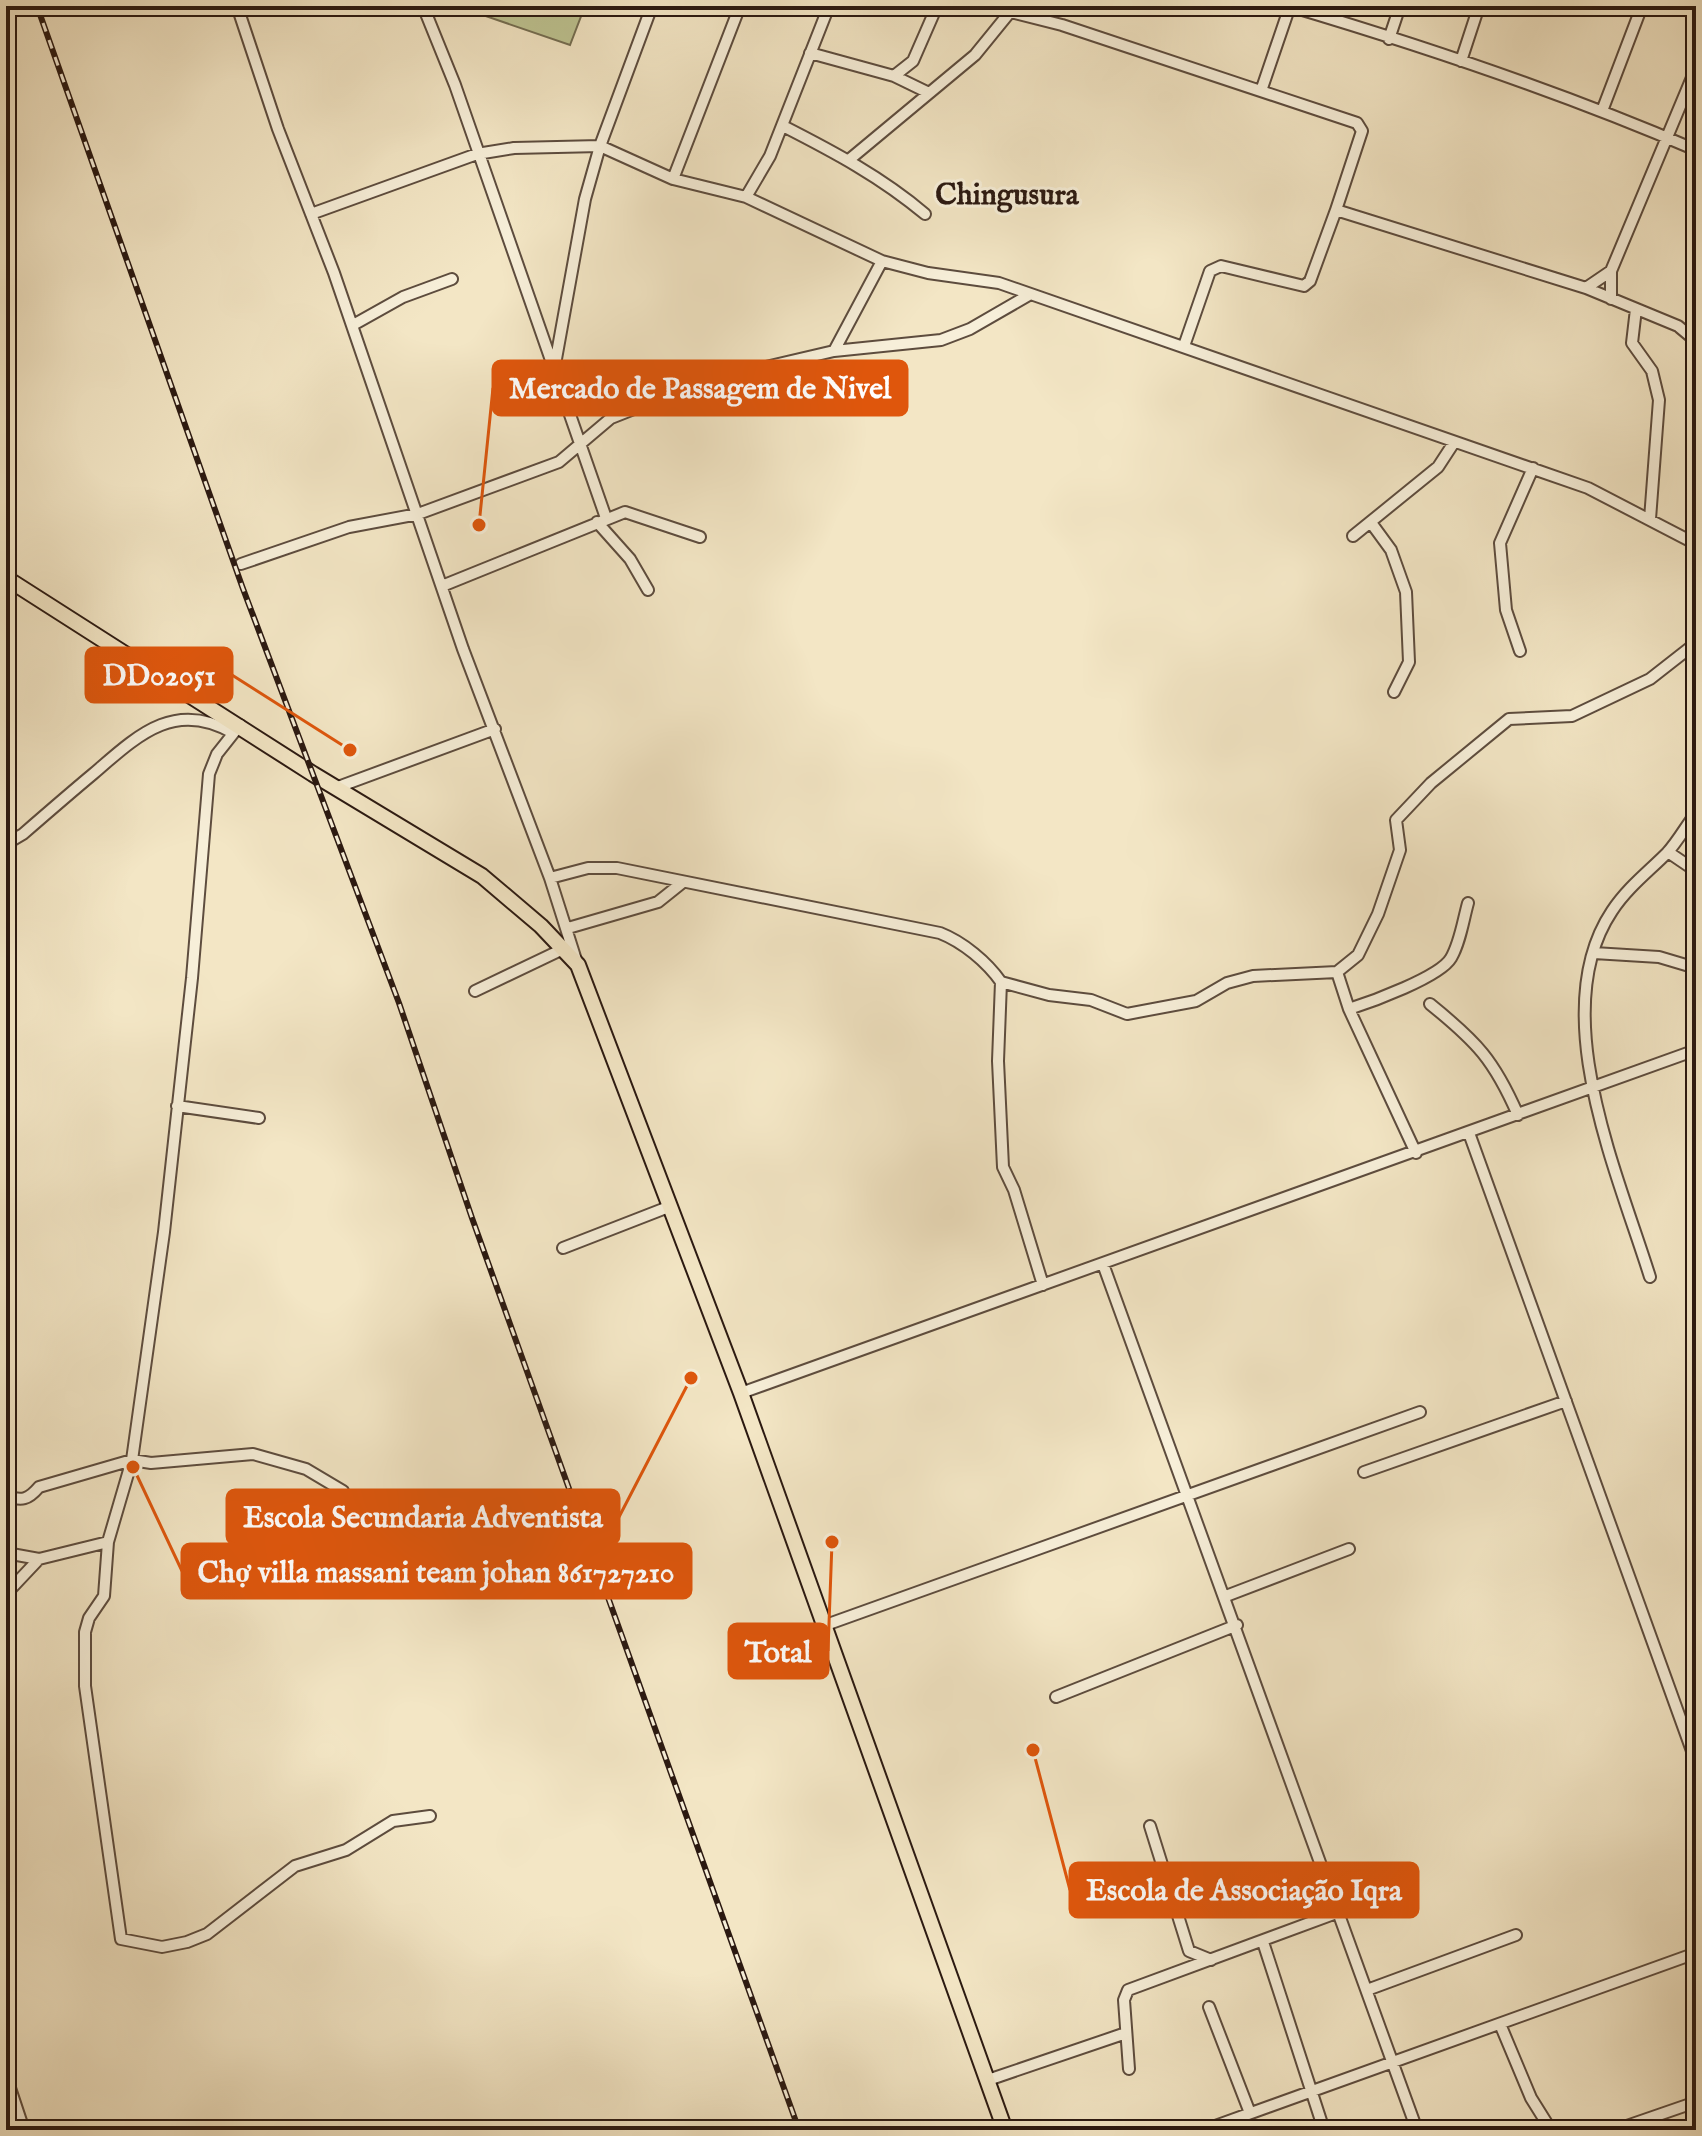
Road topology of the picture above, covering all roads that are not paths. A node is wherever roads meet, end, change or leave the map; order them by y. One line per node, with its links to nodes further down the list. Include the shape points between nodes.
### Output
1 (237, 6): 33 (street)
2 (423, 6): 15 (street)
3 (435, 6): 15 (street)
4 (652, 6): 26 (street)
5 (740, 6): 30 (street)
6 (829, 6): 17 (street)
7 (937, 6): 20 (street, via 913,61)
8 (987, 6): 13 (street)
9 (1290, 6): 14 (street); 21 (street)
10 (1400, 6): 16 (street)
11 (1479, 6): 18 (street)
12 (1642, 6): 23 (street)
13 (1010, 12): 21 (street); 22 (street, via 975,55)
14 (1328, 12): 16 (street)
15 (428, 18): 28 (street)
16 (1389, 39): 18 (street)
17 (810, 53): 20 (street); 24 (street)
18 (1461, 61): 23 (street)
19 (1696, 68): 25 (street)
20 (894, 76): 22 (street)
21 (1261, 91): 32 (street, via 1360,127)
22 (929, 93): 29 (street)
23 (1602, 111): 25 (street)
24 (783, 126): 29 (street); 31 (street)
25 (1666, 137): 27 (street); 36 (street)
26 (600, 146): 28 (street, via 531,146); 30 (street); 46 (street)
27 (1696, 150)
28 (477, 154): 33 (street); 46 (street)
29 (850, 159): 34 (street)
30 (673, 179): 31 (street)
31 (746, 197): 35 (street)
32 (1336, 210): 38 (street); 44 (street, via 1304,286 1221,266 1210,271)
33 (311, 214): 42 (street)
34 (925, 214)
35 (882, 261): 39 (street, via 984,279); 45 (street)
36 (1611, 271): 38 (street); 40 (street)
37 (452, 279): 42 (street, via 403,297)
38 (1586, 288): 40 (street)
39 (1029, 295): 44 (street); 45 (street, via 941,340)
40 (1611, 299): 41 (street)
41 (1636, 309): 43 (street, via 1678,326); 51 (street, via 1632,343 1652,371 1659,400)
42 (353, 325): 50 (street)
43 (1696, 341)
44 (1184, 346): 47 (street)
45 (834, 351): 48 (street, via 753,370 629,410 597,428)
46 (554, 371): 48 (street)
47 (1453, 444): 49 (street); 53 (street, via 1438,467)
48 (581, 446): 50 (street, via 559,462); 52 (street)
49 (1533, 468): 51 (street); 62 (street, via 1500,543 1506,610)
50 (418, 514): 57 (street, via 349,527); 59 (street)
51 (1650, 519): 56 (street)
52 (601, 520): 55 (street, via 633,512); 59 (street); 60 (street)
53 (1372, 524): 54 (street); 63 (street, via 1391,550 1406,592 1409,662)
54 (1353, 536)
55 (700, 537)
56 (1696, 544)
57 (241, 564)
58 (6, 578): 64 (main road)
59 (442, 586): 65 (street)
60 (648, 590)
61 (1696, 643): 79 (street, via 1650,679 1572,716 1509,719 1431,783 1396,820 1400,850 1378,914 1358,955)
62 (1520, 651)
63 (1394, 692)
64 (236, 729): 66 (main road); 68 (street, via 193,719 140,733); 86 (street, via 209,774)
65 (495, 729): 66 (street); 71 (street)
66 (338, 787): 75 (main road, via 482,876)
67 (1696, 813): 69 (street)
68 (6, 844)
69 (1668, 852): 70 (street); 76 (street, via 1612,911)
70 (1696, 871)
71 (550, 878): 72 (street, via 588,868 617,868); 74 (street)
72 (683, 882): 74 (street, via 658,902); 80 (street, via 940,933 980,959)
73 (1468, 903): 83 (street, via 1444,967)
74 (568, 928): 77 (street)
75 (563, 949): 77 (main road); 81 (street)
76 (1594, 953): 78 (street, via 1659,957); 85 (street, via 1586,1030)
77 (578, 965): 91 (main road)
78 (1696, 968)
79 (1337, 972): 80 (street, via 1253,976 1227,983 1196,1001 1127,1014 1091,1000); 83 (street)
80 (1001, 982): 95 (street, via 1003,1167)
81 (475, 991)
82 (1430, 1004): 87 (street, via 1497,1069)
83 (1349, 1009): 90 (street)
84 (1696, 1050): 85 (street)
85 (1592, 1088): 87 (street); 94 (street)
86 (177, 1106): 88 (street); 99 (street)
87 (1518, 1115): 89 (street)
88 (259, 1118)
89 (1469, 1133): 90 (street); 97 (street)
90 (1416, 1153): 93 (street)
91 (671, 1206): 92 (street); 96 (main road)
92 (563, 1248)
93 (1103, 1264): 95 (street); 102 (street)
94 (1650, 1277)
95 (1043, 1285): 96 (street)
96 (741, 1393): 111 (main road)
97 (1566, 1401): 100 (street); 113 (street)
98 (1420, 1412): 102 (street)
99 (132, 1460): 101 (street, via 253,1454 306,1469); 103 (street, via 39,1487 31,1497); 104 (street)
100 (1364, 1472)
101 (343, 1491)
102 (1188, 1494): 109 (street); 111 (street)
103 (6, 1496)
104 (108, 1542): 107 (street); 114 (street, via 107,1584 89,1618 83,1647 121,1939 162,1947 187,1942 207,1934 295,1866 346,1850 393,1821)
105 (1349, 1549): 109 (street)
106 (6, 1553): 107 (street)
107 (39, 1559): 108 (street)
108 (6, 1594)
109 (1226, 1596): 110 (street)
110 (1237, 1625): 112 (street); 116 (street)
111 (823, 1626): 128 (main road)
112 (1056, 1697)
113 (1696, 1762)
114 (430, 1816)
115 (1150, 1826): 120 (street, via 1189,1951)
116 (1339, 1912): 118 (street); 121 (street)
117 (1516, 1935): 121 (street)
118 (1263, 1942): 120 (street); 129 (street)
119 (1696, 1953): 123 (street)
120 (1211, 1960): 124 (street, via 1128,1990)
121 (1367, 1990): 125 (street)
122 (1209, 2007): 131 (street)
123 (1500, 2024): 125 (street); 137 (street, via 1531,2098)
124 (1126, 2033): 126 (street); 128 (street)
125 (1393, 2062): 129 (street); 136 (street)
126 (1129, 2069)
127 (6, 2076): 132 (street)
128 (988, 2080): 133 (main road)
129 (1309, 2092): 131 (street); 135 (street)
130 (1696, 2102): 138 (street)
131 (1250, 2113): 134 (street)
132 (24, 2130)
133 (1005, 2130)
134 (1204, 2130)
135 (1324, 2130)
136 (1417, 2130)
137 (1551, 2130)
138 (1615, 2130)

